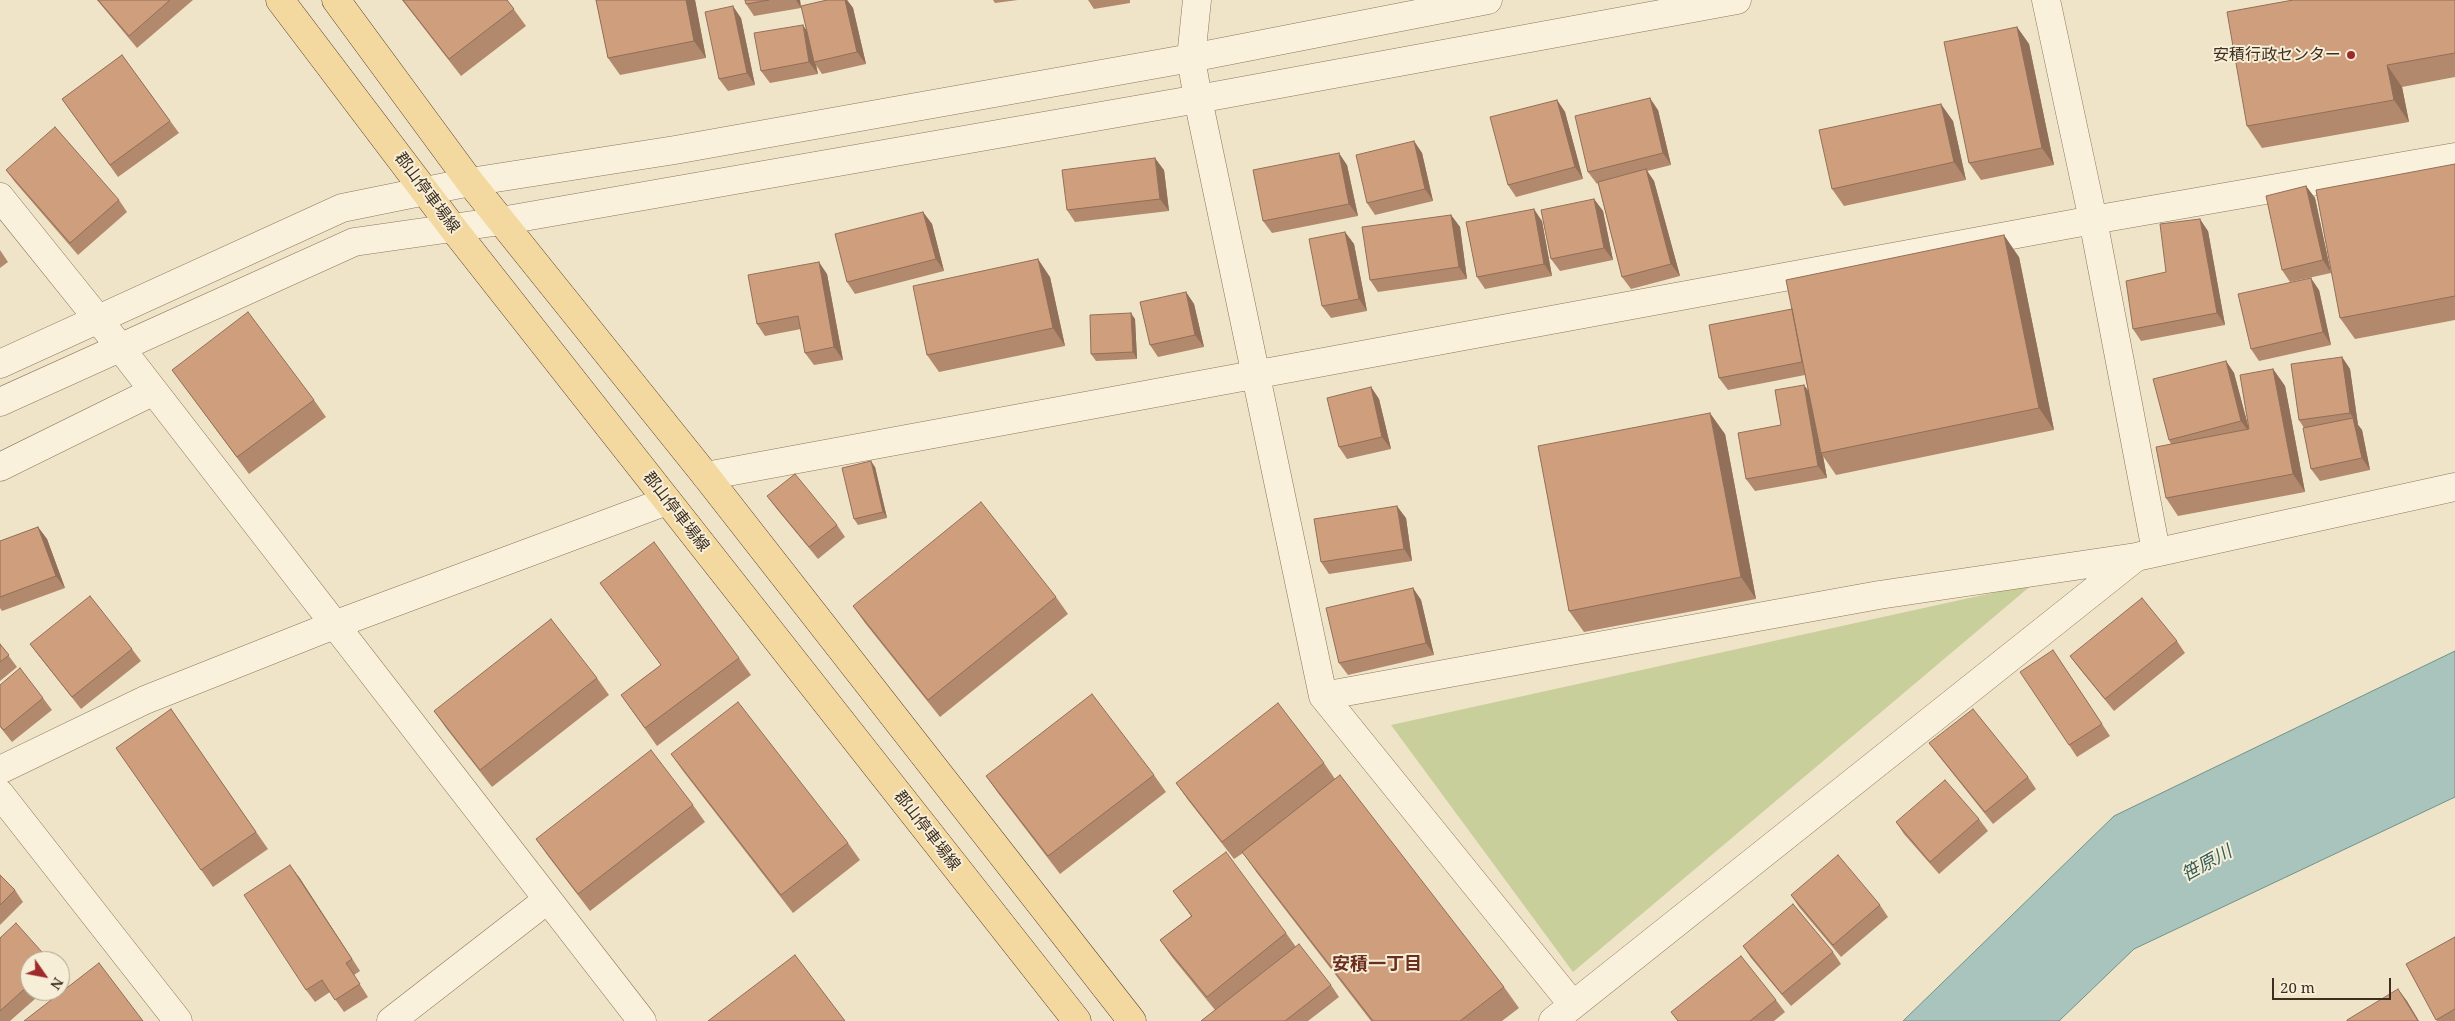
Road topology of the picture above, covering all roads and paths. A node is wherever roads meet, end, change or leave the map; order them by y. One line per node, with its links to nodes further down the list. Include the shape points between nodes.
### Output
1 (280, 0): 11 (main road, 郡山停車場線)
2 (336, 0): 10 (main road)
3 (1197, 0): 7 (street)
4 (1488, 0): 7 (street)
5 (1737, 0): 8 (street)
6 (2046, 0): 13 (street)
7 (1191, 58): 8 (street); 10 (street)
8 (1198, 99): 14 (street); 19 (street)
9 (2455, 157): 13 (street)
10 (470, 182): 11 (street); 14 (main road)
11 (425, 191): 15 (main road, 郡山停車場線); 16 (street, via 342,208)
12 (0, 197): 16 (street)
13 (2093, 220): 19 (street); 26 (street)
14 (501, 221): 15 (street); 23 (main road)
15 (452, 227): 17 (street, via 354,242); 25 (main road, 郡山停車場線)
16 (98, 319): 17 (street); 18 (street)
17 (119, 348): 20 (street); 21 (street)
18 (0, 364)
19 (1256, 375): 23 (street); 28 (street)
20 (152, 392): 22 (street); 27 (street)
21 (0, 402)
22 (0, 467)
23 (706, 476): 37 (main road)
24 (2455, 487): 26 (street)
25 (667, 501): 27 (street); 36 (main road, 郡山停車場線)
26 (2146, 554): 28 (street, via 1879,596); 32 (street)
27 (334, 626): 29 (street, via 144,700); 31 (street)
28 (1323, 696): 32 (street)
29 (0, 770)
30 (0, 794): 33 (street)
31 (547, 900): 34 (street); 35 (street)
32 (1563, 1013)
33 (178, 1021)
34 (392, 1021)
35 (642, 1021)
36 (1077, 1021)
37 (1132, 1021)

